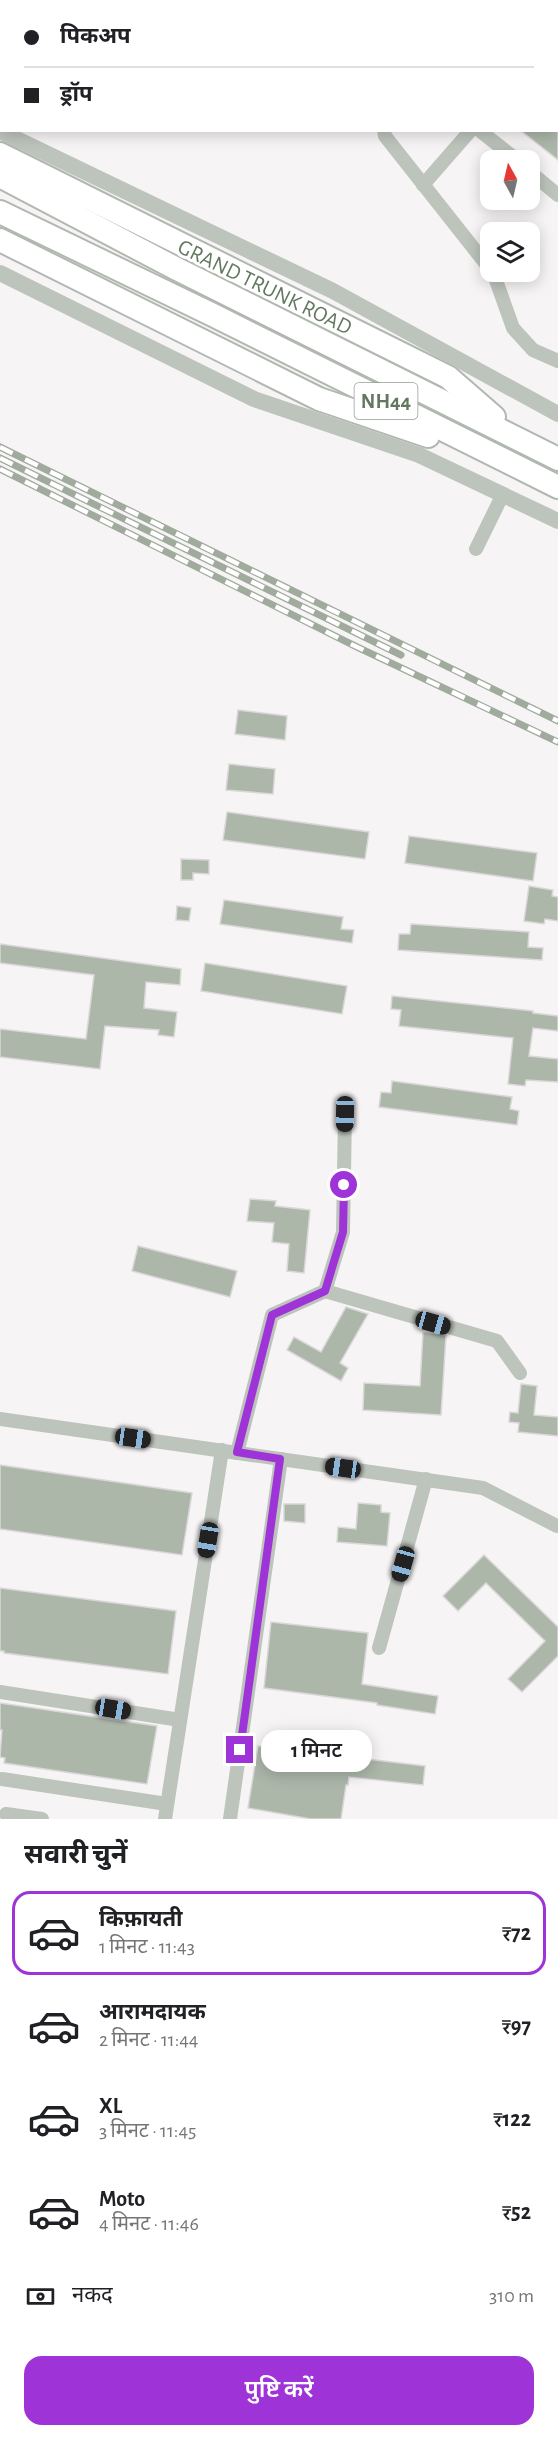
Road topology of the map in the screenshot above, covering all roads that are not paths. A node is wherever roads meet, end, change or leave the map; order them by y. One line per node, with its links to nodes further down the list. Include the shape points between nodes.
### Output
1 (2, 132): 17 (street, via 333,291)
2 (384, 132): 9 (street)
3 (469, 132): 9 (street)
4 (482, 132): 5 (street)
5 (504, 150)
6 (0, 154): 18 (highway, GRAND TRUNK ROAD / NH44, via 448,377)
7 (0, 176): 18 (highway, GRAND TRUNK ROAD / NH44)
8 (540, 180): 10 (street)
9 (423, 185): 13 (street)
10 (558, 195)
11 (0, 212): 20 (highway, NH44)
12 (0, 240): 20 (highway, NH44, via 319,399)
13 (480, 255)
14 (0, 273): 22 (street, via 254,399 419,455)
15 (496, 282): 16 (street, via 513,328 533,350)
16 (558, 361)
17 (558, 414)
18 (517, 438): 19 (highway, GRAND TRUNK ROAD / NH44)
19 (558, 459)
20 (509, 463): 21 (highway, NH44)
21 (558, 487)
22 (503, 494): 23 (street); 24 (street)
23 (558, 520)
24 (476, 549)
25 (345, 1114): 26 (street, via 343,1232)
26 (325, 1291): 27 (street, via 497,1341); 30 (street, via 272,1315)
27 (520, 1373)
28 (0, 1419): 29 (street)
29 (222, 1450): 30 (street); 36 (street)
30 (237, 1452): 31 (street)
31 (280, 1459): 32 (street); 42 (street)
32 (426, 1479): 33 (street, via 483,1488); 34 (street)
33 (558, 1528)
34 (379, 1648)
35 (0, 1692): 36 (street)
36 (180, 1720): 38 (street)
37 (2, 1779): 38 (street)
38 (167, 1804): 41 (street)
39 (6, 1814): 40 (street)
40 (42, 1819)
41 (165, 1819)
42 (233, 1819)

